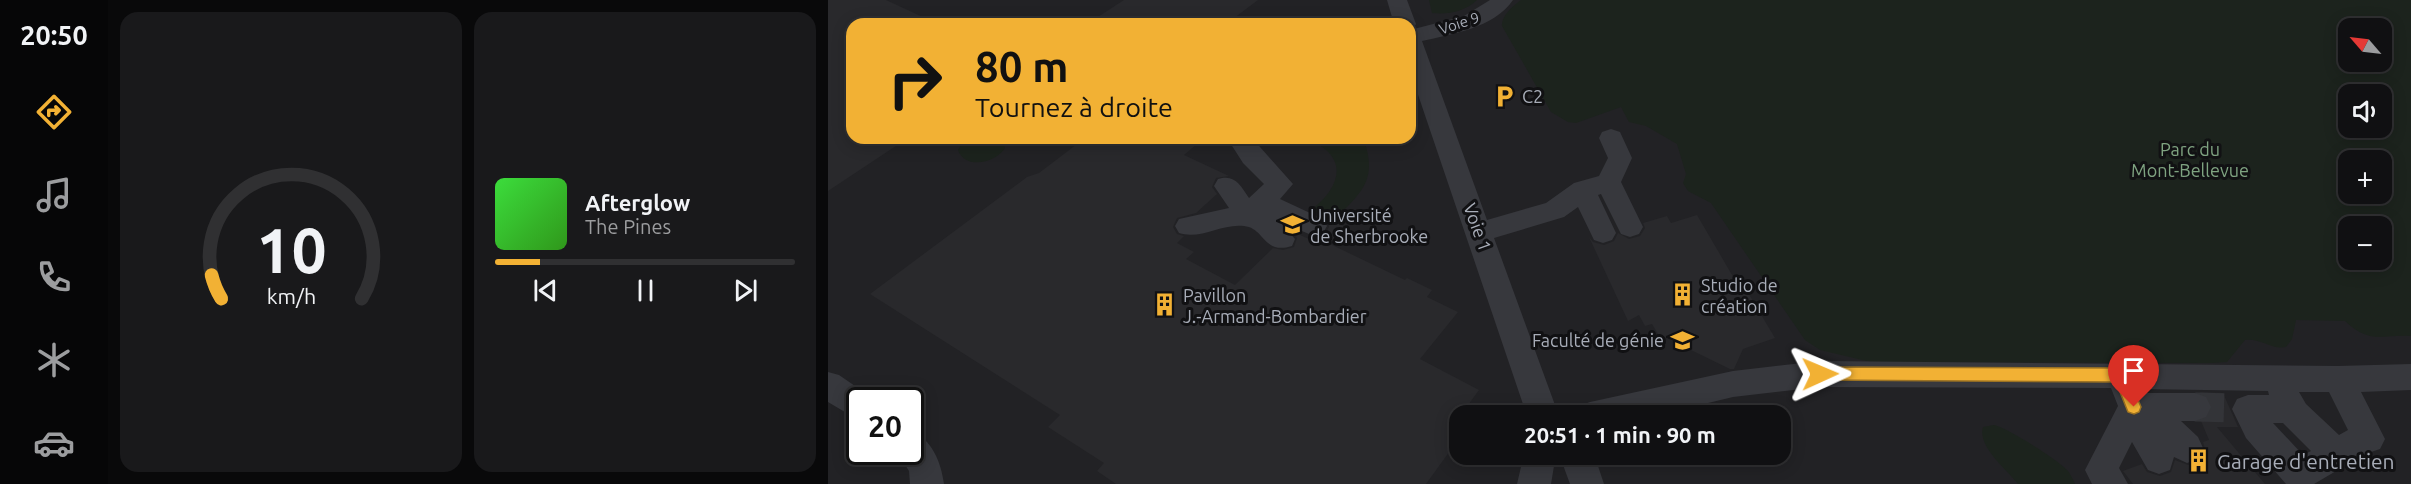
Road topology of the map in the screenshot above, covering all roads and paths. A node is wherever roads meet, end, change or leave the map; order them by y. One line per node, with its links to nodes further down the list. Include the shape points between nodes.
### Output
1 (1397, 0): 3 (lane)
2 (1503, 0): 4 (lane, Voie 9, via 1470,22)
3 (1403, 18)
4 (1416, 36)
5 (1416, 55): 15 (lane, Voie 1)
6 (1611, 138): 8 (lane, via 1620,158)
7 (1243, 144): 11 (lane, via 1280,184)
8 (1608, 182): 10 (lane); 14 (lane)
9 (1227, 186): 11 (lane)
10 (1583, 190): 15 (lane, via 1555,210); 16 (lane)
11 (1254, 208): 12 (lane); 13 (lane); 17 (lane, via 1274,236)
12 (1188, 226)
13 (1314, 226)
14 (1630, 227)
15 (1480, 232): 24 (lane, Voie 1)
16 (1604, 233)
17 (1282, 239)
18 (2121, 375): 20 (lane); 25 (lane, via 1808,375 1733,384); 26 (lane)
19 (2411, 377): 21 (lane)
20 (2277, 379): 21 (lane); 28 (lane)
21 (2338, 379): 30 (lane, via 2369,440 2361,439)
22 (828, 385): 23 (lane)
23 (846, 397)
24 (1539, 405)
25 (1639, 405)
26 (2134, 407): 27 (lane); 29 (lane, via 2150,447); 37 (lane, via 2101,470)
27 (2195, 407)
28 (2291, 409): 30 (lane); 30 (lane, via 2239,408 2300,475)
29 (2173, 454)
30 (2336, 454)
31 (924, 465): 34 (lane)
32 (1538, 465): 35 (lane)
33 (1582, 465): 36 (lane)
34 (927, 484)
35 (1534, 484)
36 (1587, 484)
37 (2111, 484)

